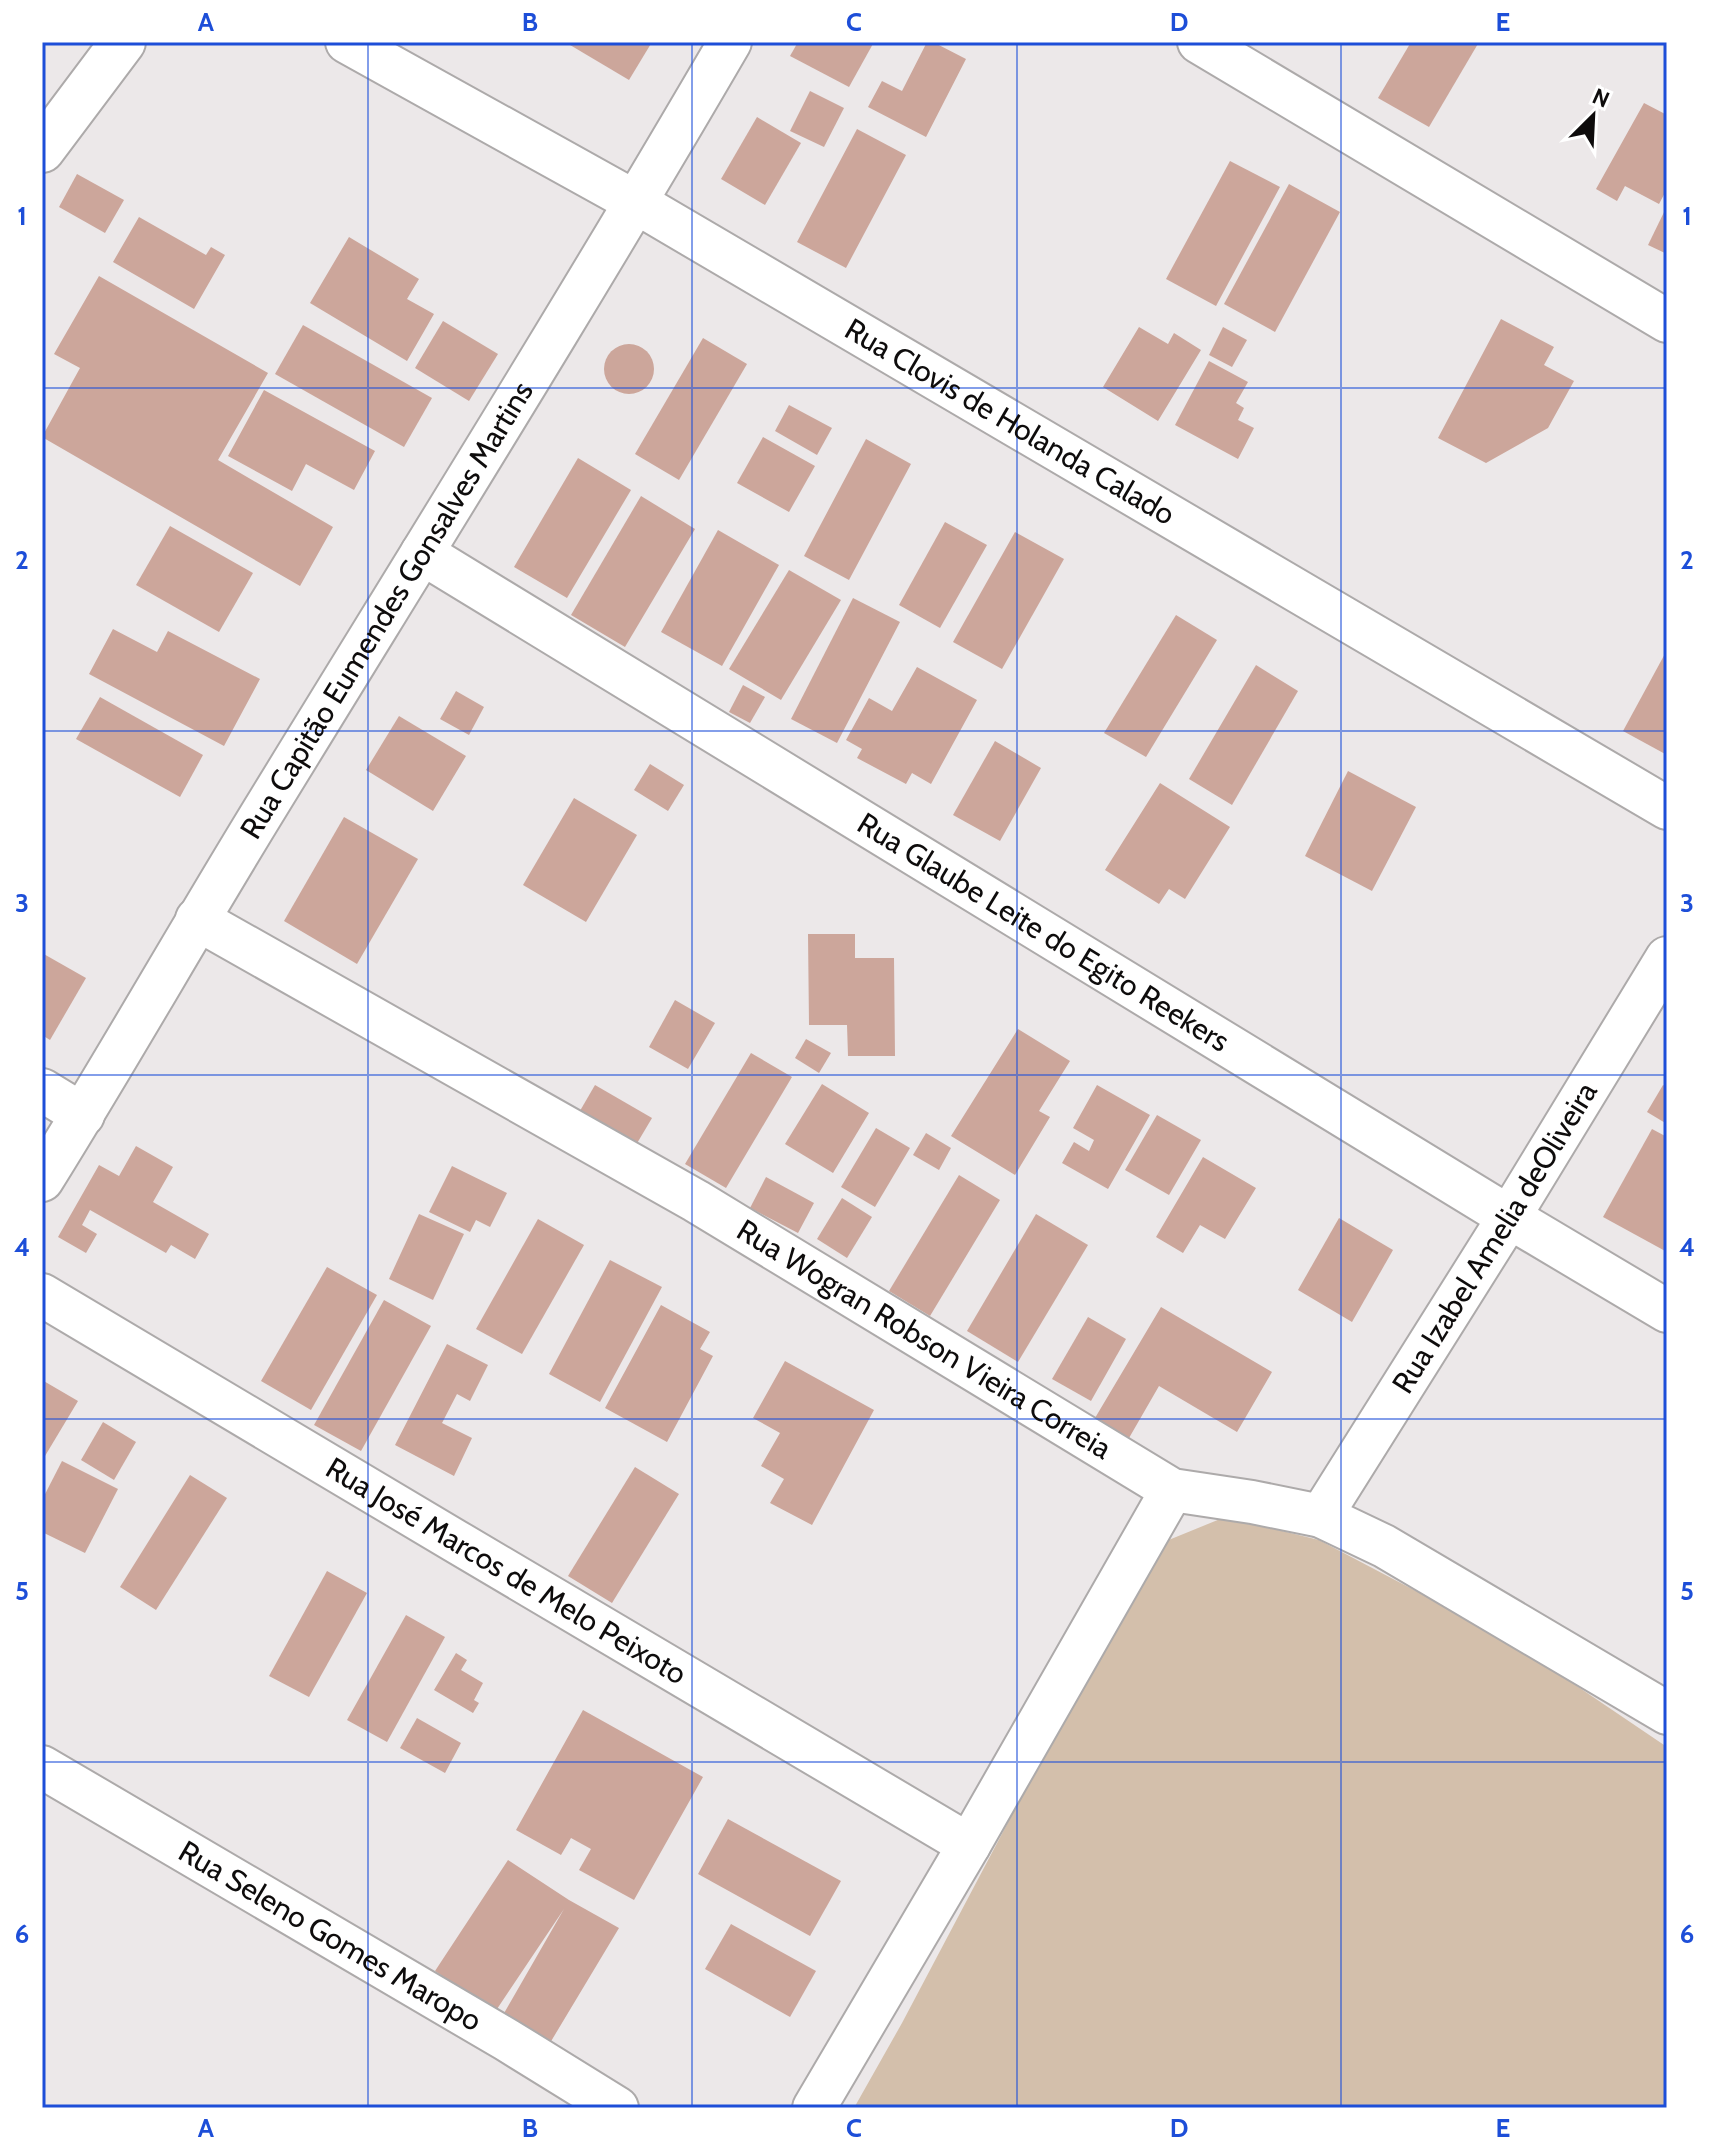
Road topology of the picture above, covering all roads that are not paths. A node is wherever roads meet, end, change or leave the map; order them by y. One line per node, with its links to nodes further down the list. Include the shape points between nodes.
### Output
1 (123, 42): 5 (street)
2 (347, 42): 6 (street, Rua Clovis de Holanda Calado)
3 (730, 42): 6 (street, Rua Capitão Eumendes Gonsalves Martins)
4 (1199, 42): 7 (street)
5 (42, 150)
6 (637, 203): 8 (street, Rua Capitão Eumendes Gonsalves Martins); 9 (street, Rua Clovis de Holanda Calado)
7 (1667, 321)
8 (422, 553): 10 (street, Rua Capitão Eumendes Gonsalves Martins); 15 (street, Rua Glaube Leite do Egito Reekers)
9 (1667, 808)
10 (197, 919): 13 (street, Rua Capitão Eumendes Gonsalves Martins); 18 (street, Rua Wogran Robson Vieira Correia, via 696,1201)
11 (1667, 958): 15 (street, Rua Izabel Amelia deOliveira)
12 (42, 1090): 13 (street)
13 (83, 1115): 14 (street, Rua Capitão Eumendes Gonsalves Martins)
14 (42, 1180)
15 (1509, 1217): 17 (street, Rua Glaube Leite do Egito Reekers); 19 (street, Rua Izabel Amelia deOliveira)
16 (42, 1295): 22 (street, Rua José Marcos de Melo Peixoto)
17 (1667, 1311)
18 (1172, 1490): 19 (street, Rua Wogran Robson Vieira Correia); 22 (street)
19 (1321, 1516): 20 (street, Rua Wogran Robson Vieira Correia, via 1384,1546)
20 (1667, 1713)
21 (42, 1767): 23 (street, Rua Seleno Gomes Maropo)
22 (969, 1845): 24 (street)
23 (617, 2108)
24 (814, 2108)

